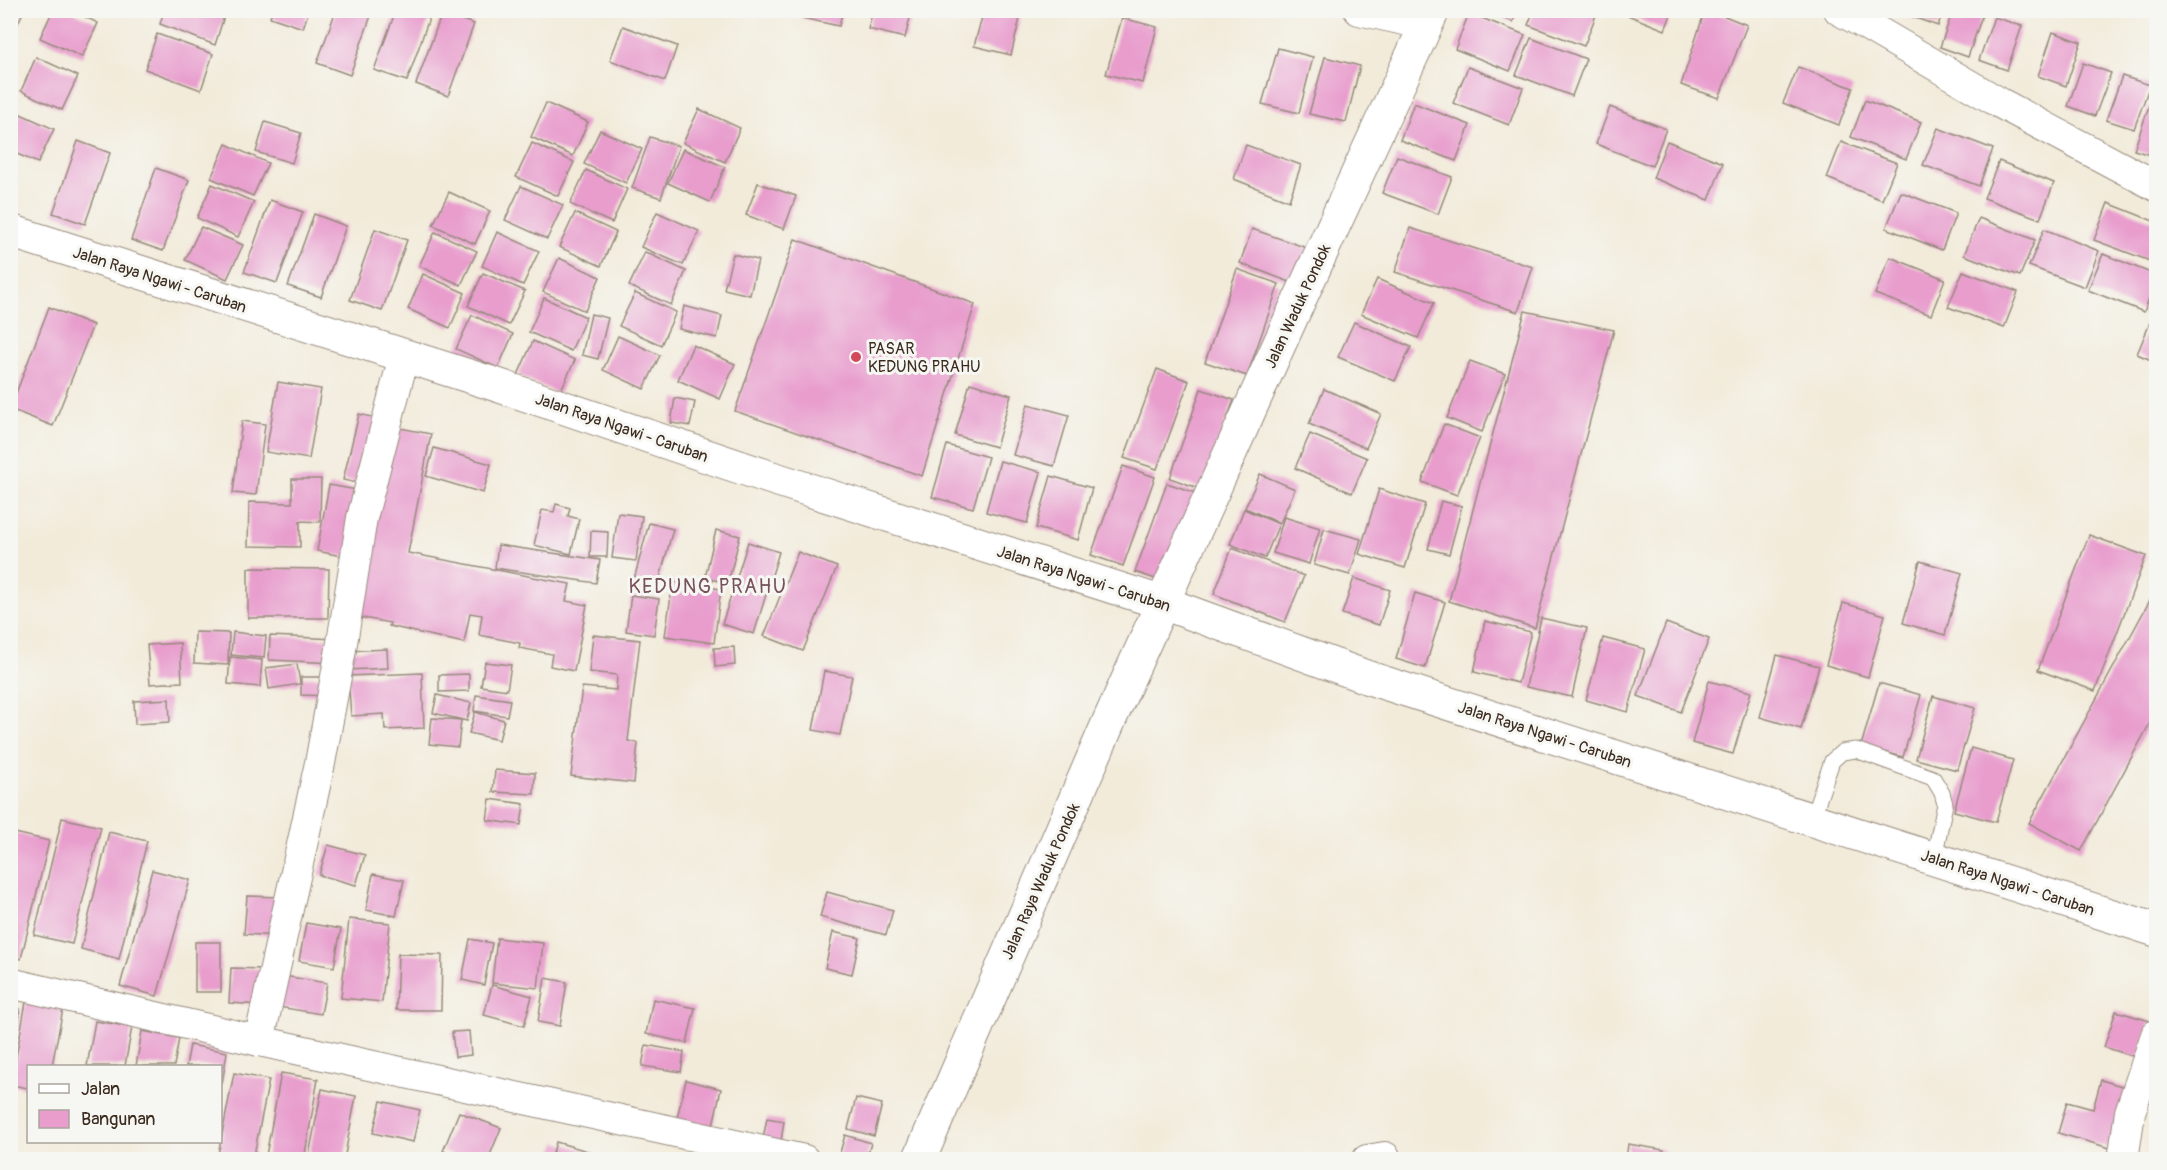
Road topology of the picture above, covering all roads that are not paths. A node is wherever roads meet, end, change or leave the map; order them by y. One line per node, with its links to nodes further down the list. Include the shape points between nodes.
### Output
1 (1359, 10): 3 (street)
2 (1839, 10): 4 (street, via 2000,103)
3 (1430, 18): 7 (main road, Jalan Waduk Pondok)
4 (2157, 186)
5 (10, 231): 6 (main road, Jalan Raya Ngawi - Caruban)
6 (404, 356): 7 (main road, Jalan Raya Ngawi - Caruban); 13 (street, via 362,518 320,763)
7 (1163, 603): 8 (main road, Jalan Raya Ngawi - Caruban, via 1369,678); 15 (main road, Jalan Raya Waduk Pondok)
8 (1812, 819): 9 (main road, Jalan Raya Ngawi - Caruban); 9 (lane, via 1832,760 1856,750 1932,778 1945,804)
9 (1934, 858): 10 (main road, Jalan Raya Ngawi - Caruban)
10 (2157, 930)
11 (10, 983): 13 (street)
12 (2157, 1035): 16 (street, via 2130,1112)
13 (259, 1041): 14 (street)
14 (804, 1160)
15 (919, 1160)
16 (2123, 1160)

